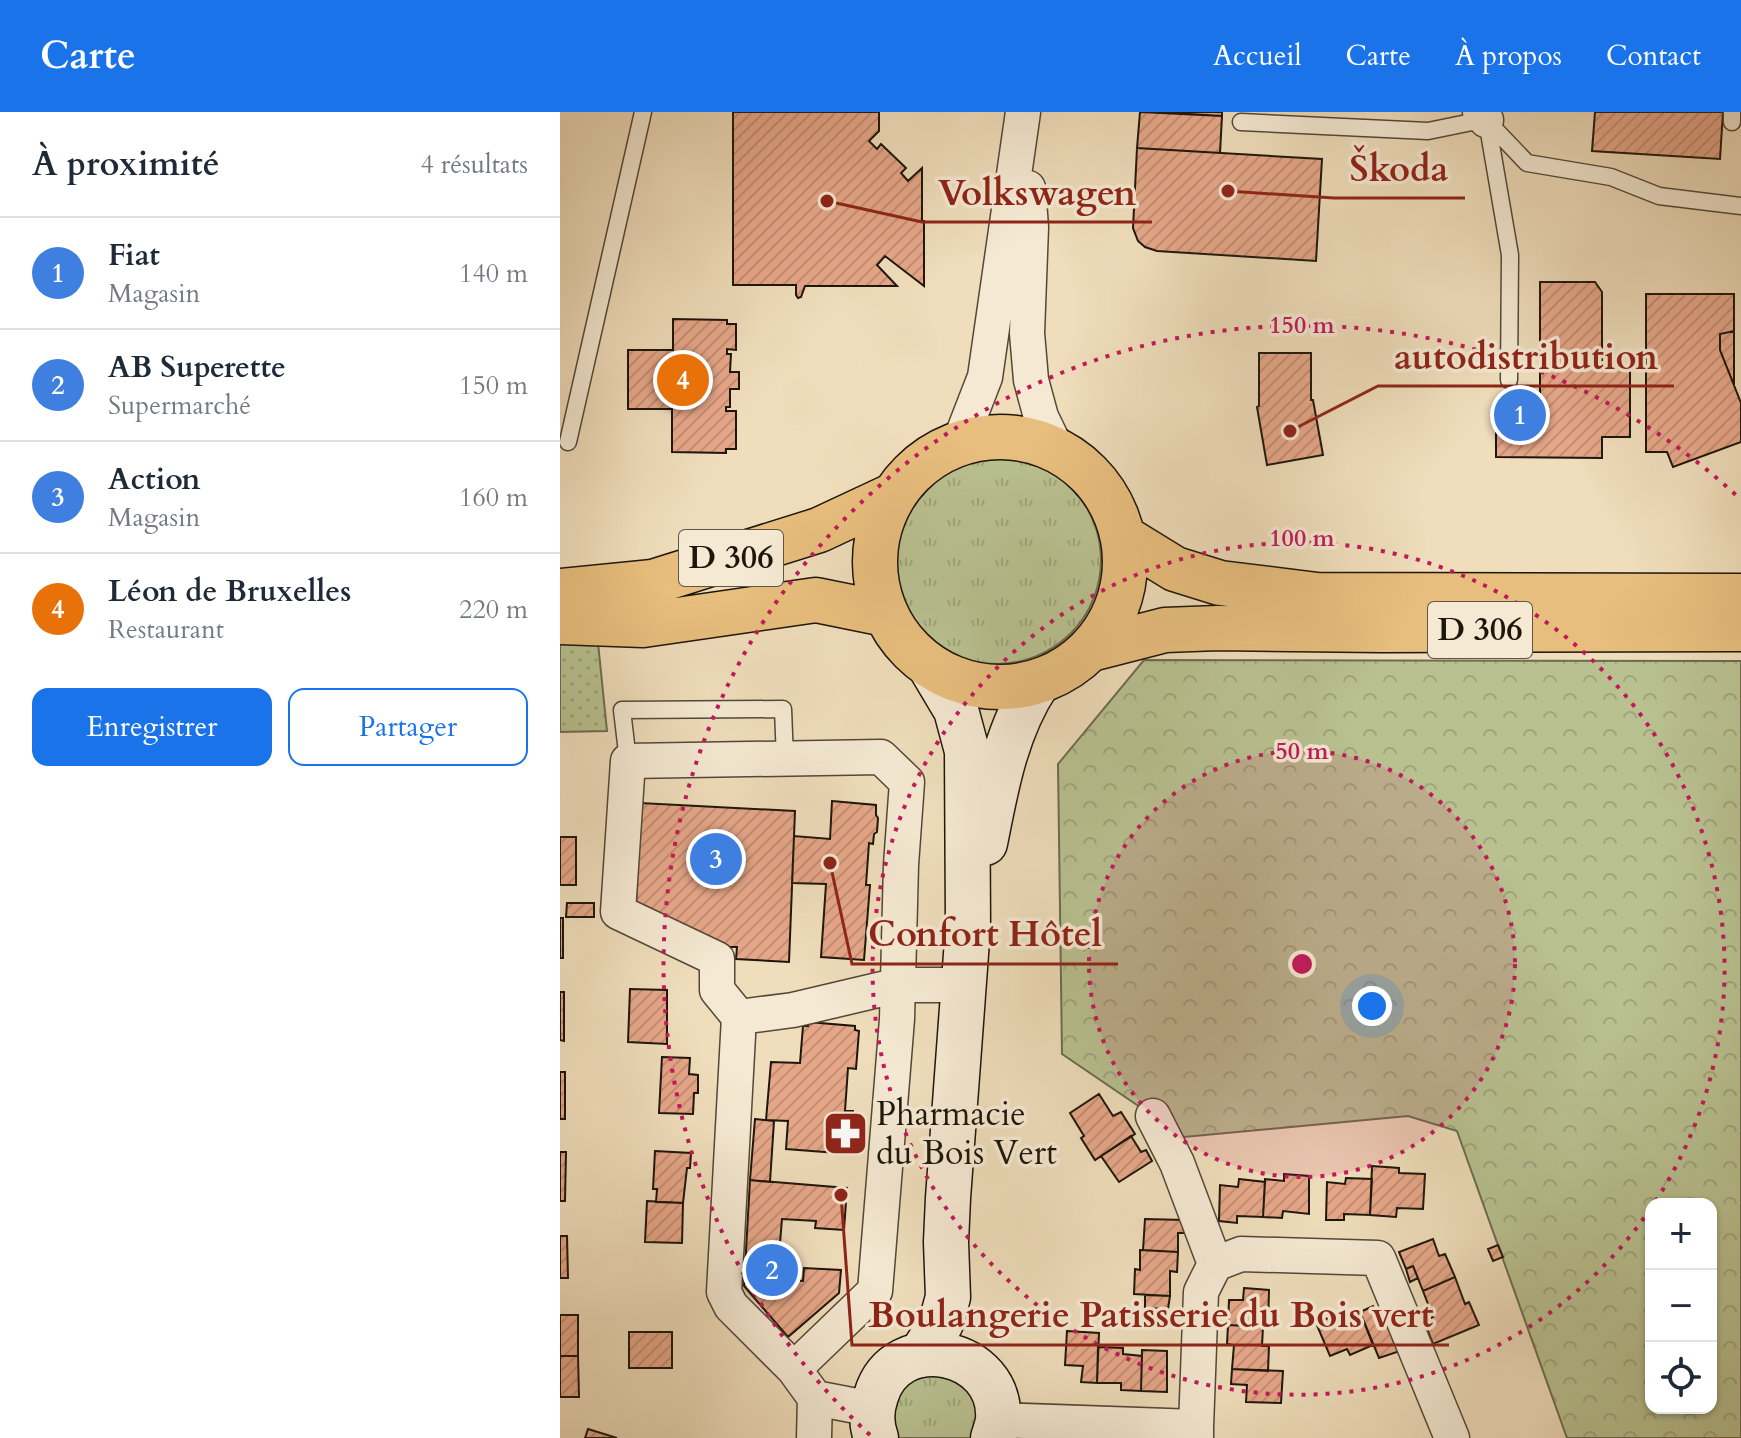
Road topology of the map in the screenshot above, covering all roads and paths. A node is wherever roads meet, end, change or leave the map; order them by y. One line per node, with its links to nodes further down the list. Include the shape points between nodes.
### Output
1 (643, 112): 7 (lane)
2 (1023, 115): 8 (street, via 985,377); 9 (street, via 1031,227 1031,380)
3 (1487, 115): 4 (lane, via 1428,131); 5 (lane, via 1527,163 1611,177 1659,196); 6 (lane, via 1510,255)
4 (1241, 122)
5 (1741, 206)
6 (1509, 380)
7 (568, 442)
8 (959, 444): 9 (main road, via 998,436); 10 (main road, via 911,473)
9 (1057, 450): 11 (main road, via 1089,472 1108,497)
10 (894, 495): 12 (main road, D 306, via 819,530 653,582); 14 (main road, via 878,533 875,574)
11 (1123, 537): 13 (main road, D 306, via 1175,569 1220,583 1317,595); 17 (main road, via 1122,594 1109,626)
12 (560, 591)
13 (1741, 596)
14 (885, 614): 15 (main road, D 306, via 816,600 643,625); 18 (main road, via 904,644)
15 (560, 622)
16 (1741, 629): 17 (main road, D 306, via 1218,628 1165,630)
17 (1091, 649): 19 (main road, via 1064,671)
18 (931, 668): 19 (main road, via 960,682 993,688); 22 (street, via 956,710 967,751)
19 (1038, 682): 22 (street, via 1022,709 996,787)
20 (785, 759): 21 (street); 21 (lane, via 783,709 622,710); 23 (street, via 881,757 907,782)
21 (628, 761): 25 (street, via 618,912 717,959 717,990)
22 (968, 927): 24 (street)
23 (899, 985): 24 (street); 25 (street); 31 (street, via 875,1291)
24 (963, 985): 28 (street, via 948,1198)
25 (739, 1017): 31 (street, via 724,1292 731,1306)
26 (1153, 1116): 27 (street)
27 (1215, 1264): 35 (street, via 1201,1292); 37 (street, via 1241,1254 1378,1258)
28 (948, 1297): 29 (street, via 941,1323); 30 (street)
29 (921, 1355): 30 (street, via 939,1353); 33 (street, via 888,1374 877,1391)
30 (973, 1366): 34 (street, via 996,1399)
31 (794, 1369): 32 (street)
32 (815, 1398): 33 (street); 36 (street)
33 (874, 1424)
34 (996, 1429): 35 (street)
35 (1196, 1432)
36 (814, 1438)
37 (1452, 1438)

